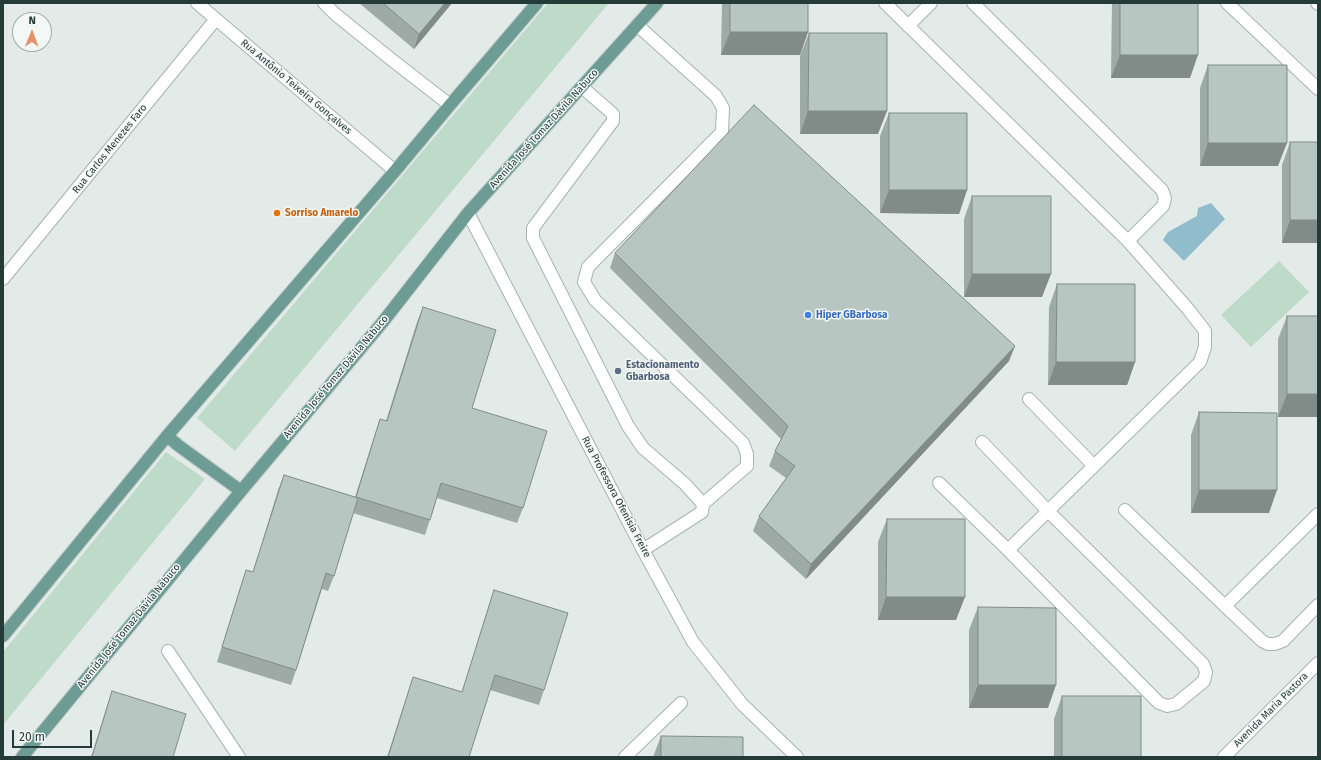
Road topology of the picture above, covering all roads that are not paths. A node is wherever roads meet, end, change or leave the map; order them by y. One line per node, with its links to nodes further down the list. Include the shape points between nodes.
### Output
1 (197, 3): 9 (street, Rua Antônio Teixeira Gonçalves)
2 (324, 3): 14 (street, via 380,51)
3 (537, 3): 14 (main road)
4 (657, 3): 10 (main road, Avenida José Tomaz Dávila Nabuco)
5 (884, 3): 11 (street)
6 (931, 3): 11 (street)
7 (974, 3): 17 (street, via 1162,190 1165,198 1163,206)
8 (1227, 3): 13 (street)
9 (216, 19): 15 (street, Rua Antônio Teixeira Gonçalves); 18 (street, Rua Carlos Menezes Faro)
10 (638, 25): 12 (main road, Avenida José Tomaz Dávila Nabuco); 25 (street, via 716,96 723,108 722,132 588,267 584,282 595,300 742,443 747,454 747,466)
11 (908, 26): 17 (street)
12 (582, 87): 16 (main road, Avenida José Tomaz Dávila Nabuco); 25 (street, via 613,114 613,121 534,228 533,238 628,426 643,448 685,484)
13 (1318, 90)
14 (450, 105): 15 (main road)
15 (395, 171): 20 (main road)
16 (468, 213): 24 (main road, Avenida José Tomaz Dávila Nabuco, via 382,323); 29 (street, Rua Professora Ofenísia Freire)
17 (1128, 241): 22 (street, via 1193,315 1205,332 1205,348 1200,362)
18 (3, 279)
19 (1028, 399): 22 (street)
20 (167, 436): 24 (main road); 33 (main road)
21 (982, 442): 27 (street)
22 (1094, 466): 27 (street)
23 (939, 483): 30 (street)
24 (241, 490): 37 (main road, Avenida José Tomaz Dávila Nabuco)
25 (703, 504): 29 (street, via 702,512)
26 (1125, 510): 32 (street)
27 (1048, 511): 30 (street); 30 (street, via 1203,664 1206,672 1204,680 1176,704 1167,706 1159,703)
28 (1318, 514): 32 (street)
29 (643, 550): 40 (street, Rua Professora Ofenísia Freire, via 693,642 742,704)
30 (1008, 550)
31 (1318, 605): 32 (street, via 1283,642 1275,644 1262,641)
32 (1225, 606)
33 (3, 636)
34 (168, 651): 38 (street)
35 (1318, 663): 41 (street, Avenida Maria Pastora)
36 (681, 703): 39 (street)
37 (22, 757)
38 (239, 757)
39 (625, 757)
40 (797, 757)
41 (1224, 757)

